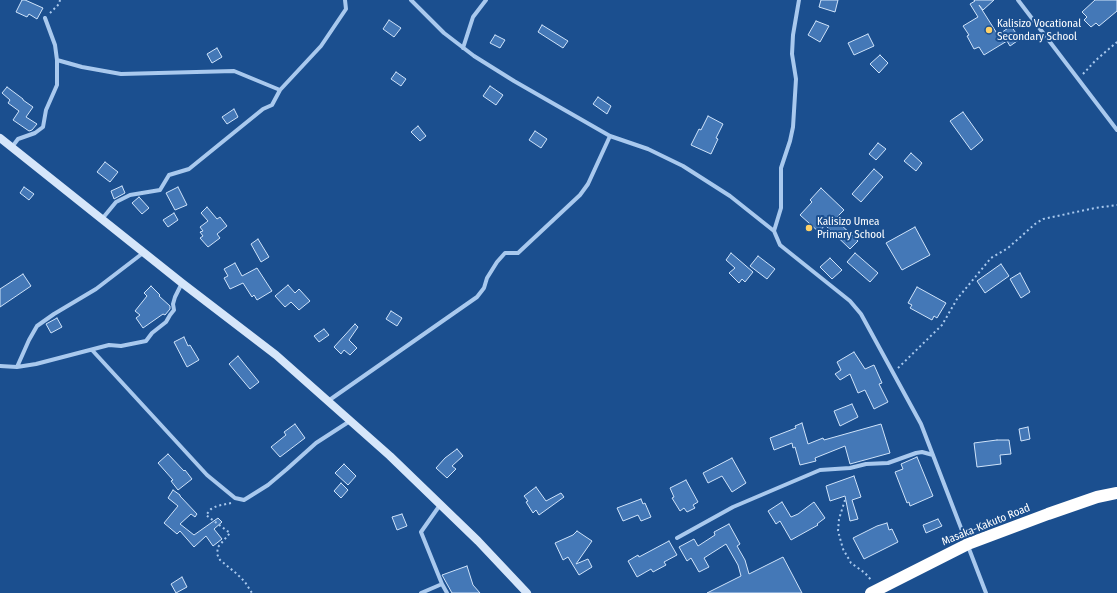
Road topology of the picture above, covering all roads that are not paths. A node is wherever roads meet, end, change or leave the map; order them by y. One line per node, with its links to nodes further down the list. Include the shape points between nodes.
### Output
1 (345, 0): 9 (street, via 346,9 321,46)
2 (411, 0): 7 (street, via 444,34)
3 (486, 0): 7 (street, via 473,17)
4 (799, 0): 15 (street, via 792,35 796,79 793,127 781,168 781,208)
5 (1018, 0): 10 (street)
6 (45, 18): 8 (street, via 55,45)
7 (463, 48): 11 (street)
8 (57, 60): 9 (street, via 121,74 234,71); 13 (street, via 57,85 46,110 43,127 18,139)
9 (280, 90): 14 (street, via 272,105 263,109 189,169 169,175 160,190 130,195 116,202)
10 (1117, 130)
11 (610, 136): 15 (street, via 683,166 730,196); 21 (street, via 588,184 580,195 518,252 505,254 497,262 477,297)
12 (0, 138): 13 (street)
13 (12, 147): 14 (street)
14 (102, 219): 16 (street)
15 (774, 232): 23 (street, via 780,245 850,301 861,314 921,424)
16 (144, 252): 17 (street); 20 (street, via 96,289 37,326)
17 (182, 283): 18 (street, via 175,297 174,310 166,322 146,341 121,346 109,345); 21 (street, via 276,355)
18 (92, 350): 20 (street); 22 (street, via 207,475 235,498 244,500 268,485 316,443)
19 (0, 366): 20 (street)
20 (17, 367)
21 (327, 401): 22 (street)
22 (350, 421): 25 (street)
23 (933, 455): 26 (street, via 922,452 888,463 820,470 733,507); 27 (street)
24 (1117, 493): 27 (highway, Masaka-Kakuto Road, via 1097,497)
25 (440, 505): 28 (street, via 421,532); 32 (street)
26 (677, 538)
27 (968, 544): 29 (highway, Masaka-Kakuto Road); 33 (street)
28 (442, 584): 30 (street); 31 (street)
29 (873, 592)
30 (421, 593)
31 (447, 593)
32 (527, 593)
33 (986, 593)

